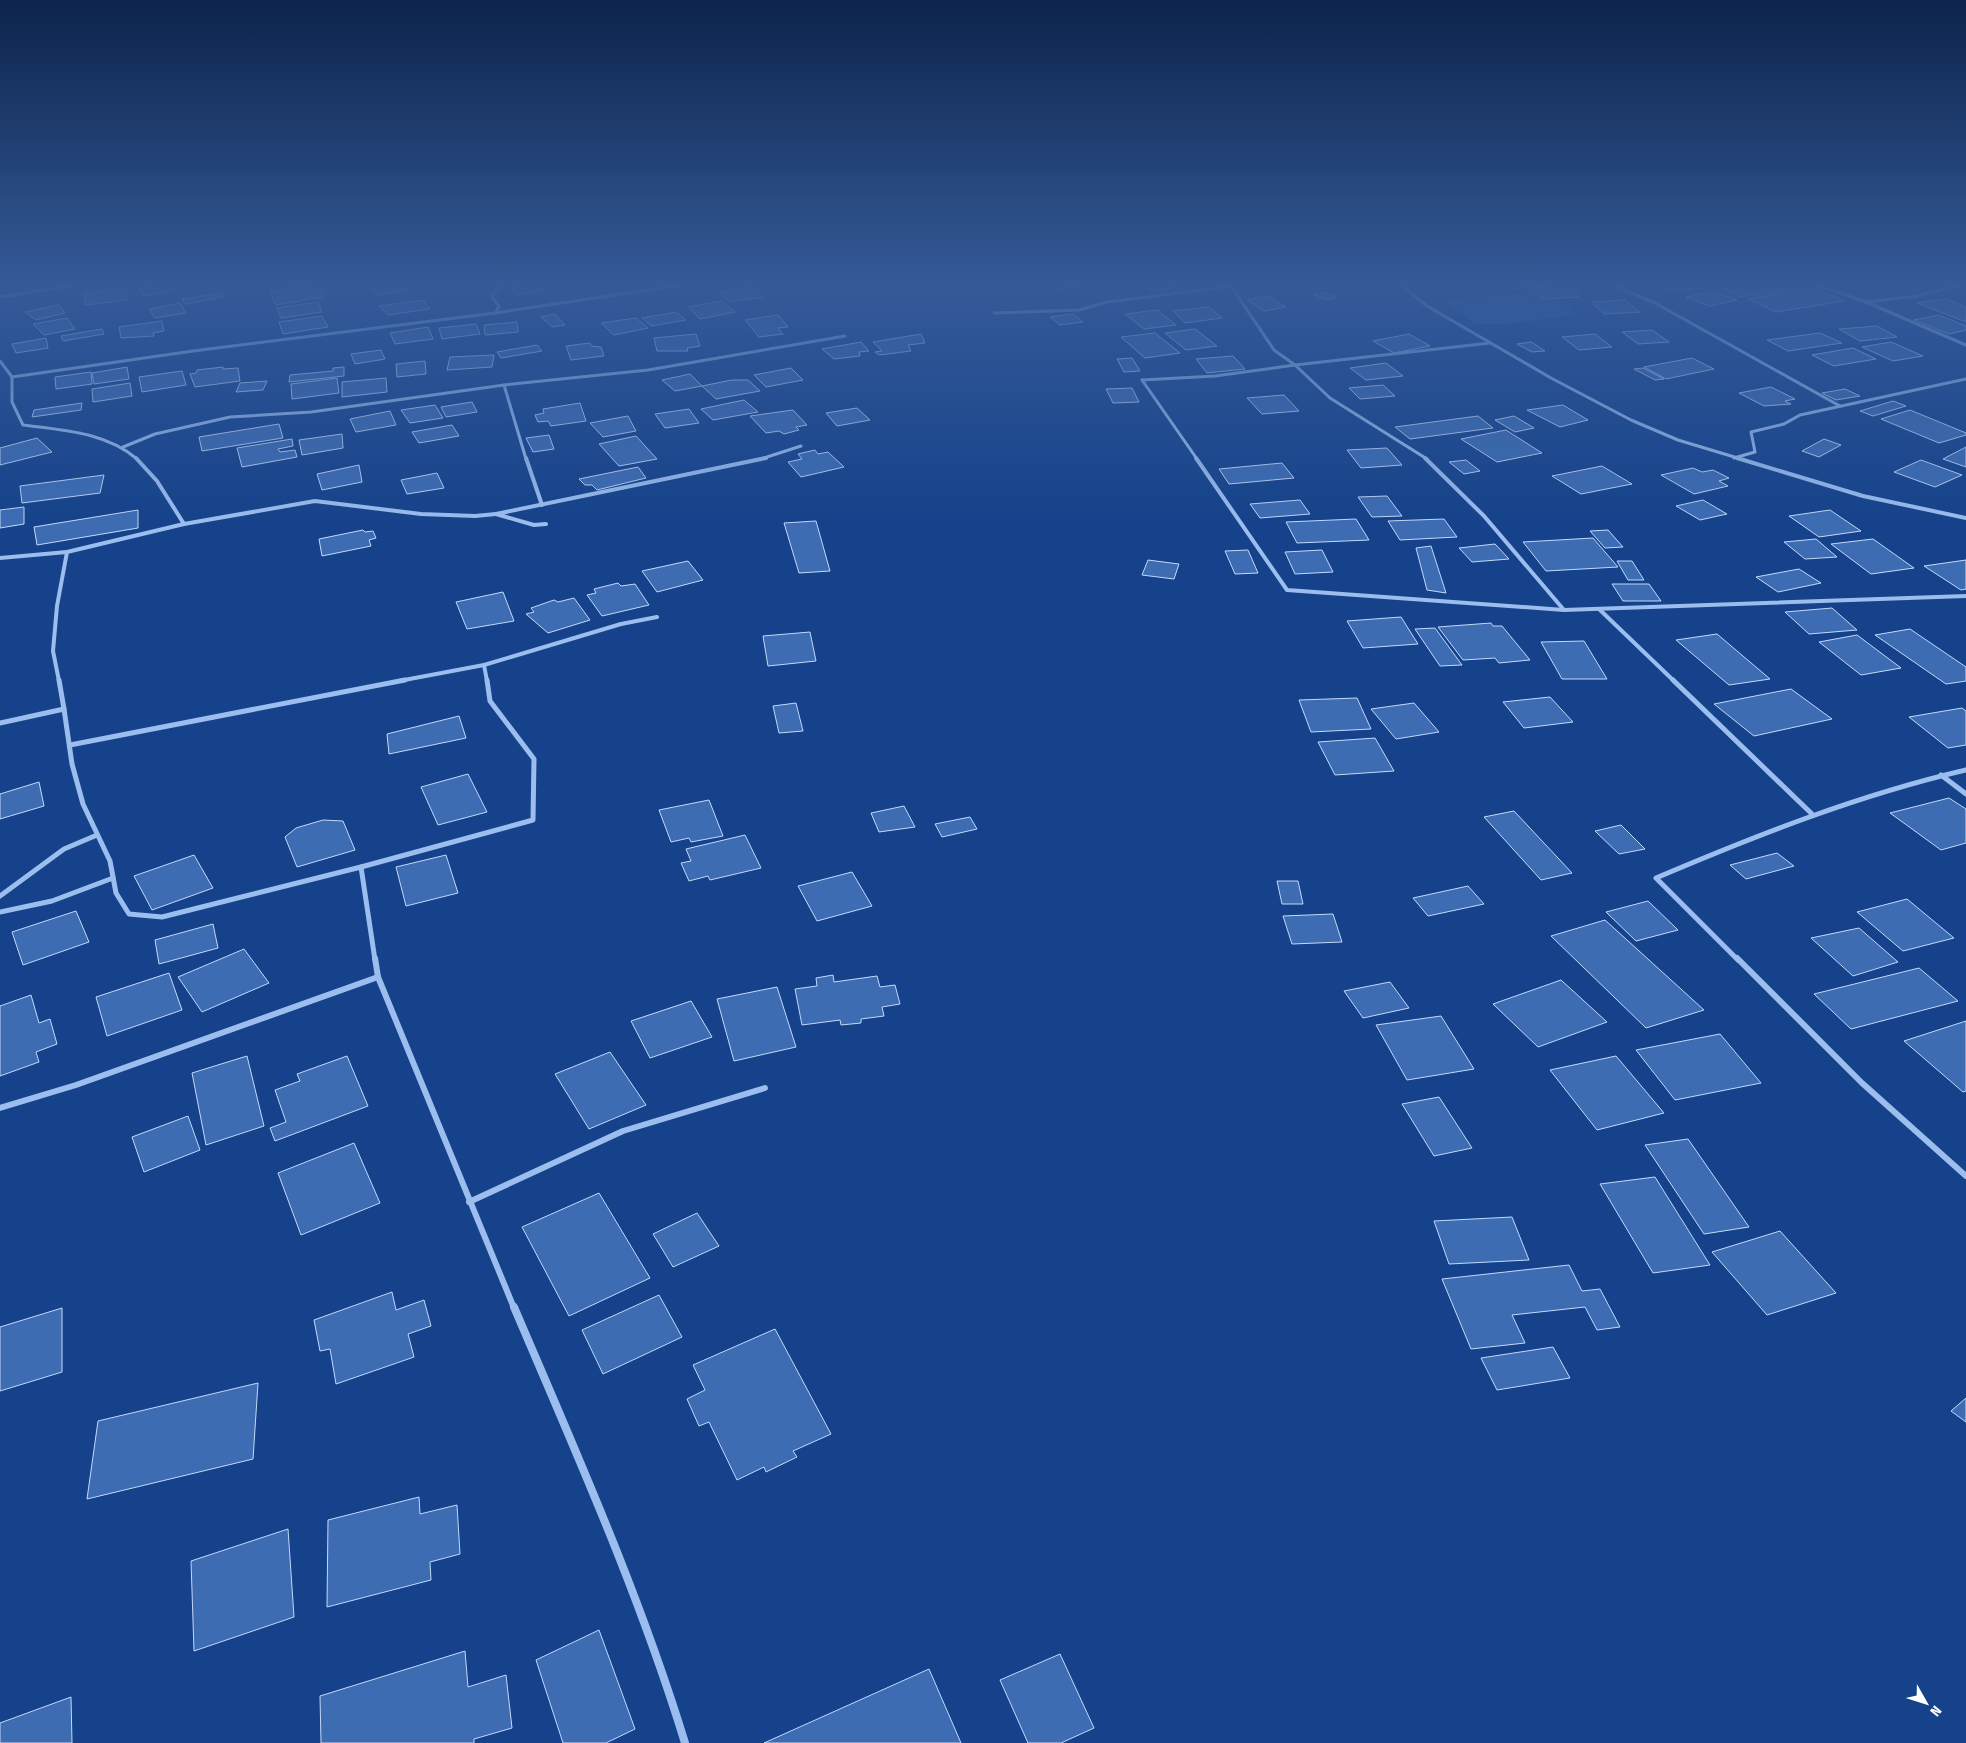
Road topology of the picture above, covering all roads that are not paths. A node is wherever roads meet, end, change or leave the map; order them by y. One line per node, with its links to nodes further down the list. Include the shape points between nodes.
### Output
1 (1, 362): 9 (street)
2 (113, 362): 9 (street)
3 (692, 362): 11 (street)
4 (1291, 362): 8 (street)
5 (1319, 362): 8 (street)
6 (1526, 362): 15 (street, via 1631,420)
7 (1762, 362): 12 (street)
8 (1295, 365): 25 (street, via 1330,398 1432,462 1484,516); 25 (street, via 1215,376 1142,380 1287,590)
9 (12, 378): 14 (street, via 9,392 14,411 23,425 100,438)
10 (1966, 379): 12 (street)
11 (504, 385): 14 (street, via 311,412 230,417 154,434); 16 (street)
12 (1840, 406): 15 (street, via 1800,415 1784,424 1751,432 1755,452)
13 (801, 446): 16 (street, via 747,462)
14 (123, 448): 19 (street, via 164,490)
15 (1734, 458): 18 (street, via 1862,496)
16 (542, 505): 17 (street)
17 (496, 514): 19 (street, via 421,514 316,501); 20 (street, via 534,525)
18 (1966, 518)
19 (184, 524): 21 (street)
20 (546, 524)
21 (67, 552): 22 (street); 28 (street, via 53,651)
22 (0, 558)
23 (1966, 596): 24 (street)
24 (1598, 609): 25 (street); 34 (street)
25 (1564, 610)
26 (657, 618): 27 (street, via 621,624)
27 (484, 665): 30 (street); 36 (street, via 490,701 534,759 533,820)
28 (64, 709): 29 (street); 30 (street)
29 (0, 723)
30 (70, 745): 35 (street, via 83,804)
31 (1966, 770): 32 (street)
32 (1941, 775): 33 (street); 34 (street)
33 (1966, 794)
34 (1812, 815): 43 (street, via 1656,878 1862,1083)
35 (97, 835): 37 (street, via 110,861); 38 (street, via 64,849)
36 (361, 867): 37 (street, via 162,917 129,914 116,893); 40 (street)
37 (114, 878): 39 (street, via 52,901)
38 (0, 896)
39 (0, 912)
40 (378, 977): 42 (street, via 76,1085); 44 (street)
41 (765, 1088): 44 (street, via 623,1131)
42 (0, 1108)
43 (1966, 1176)
44 (469, 1202): 45 (street, via 600,1508 666,1681)
45 (686, 1743)

